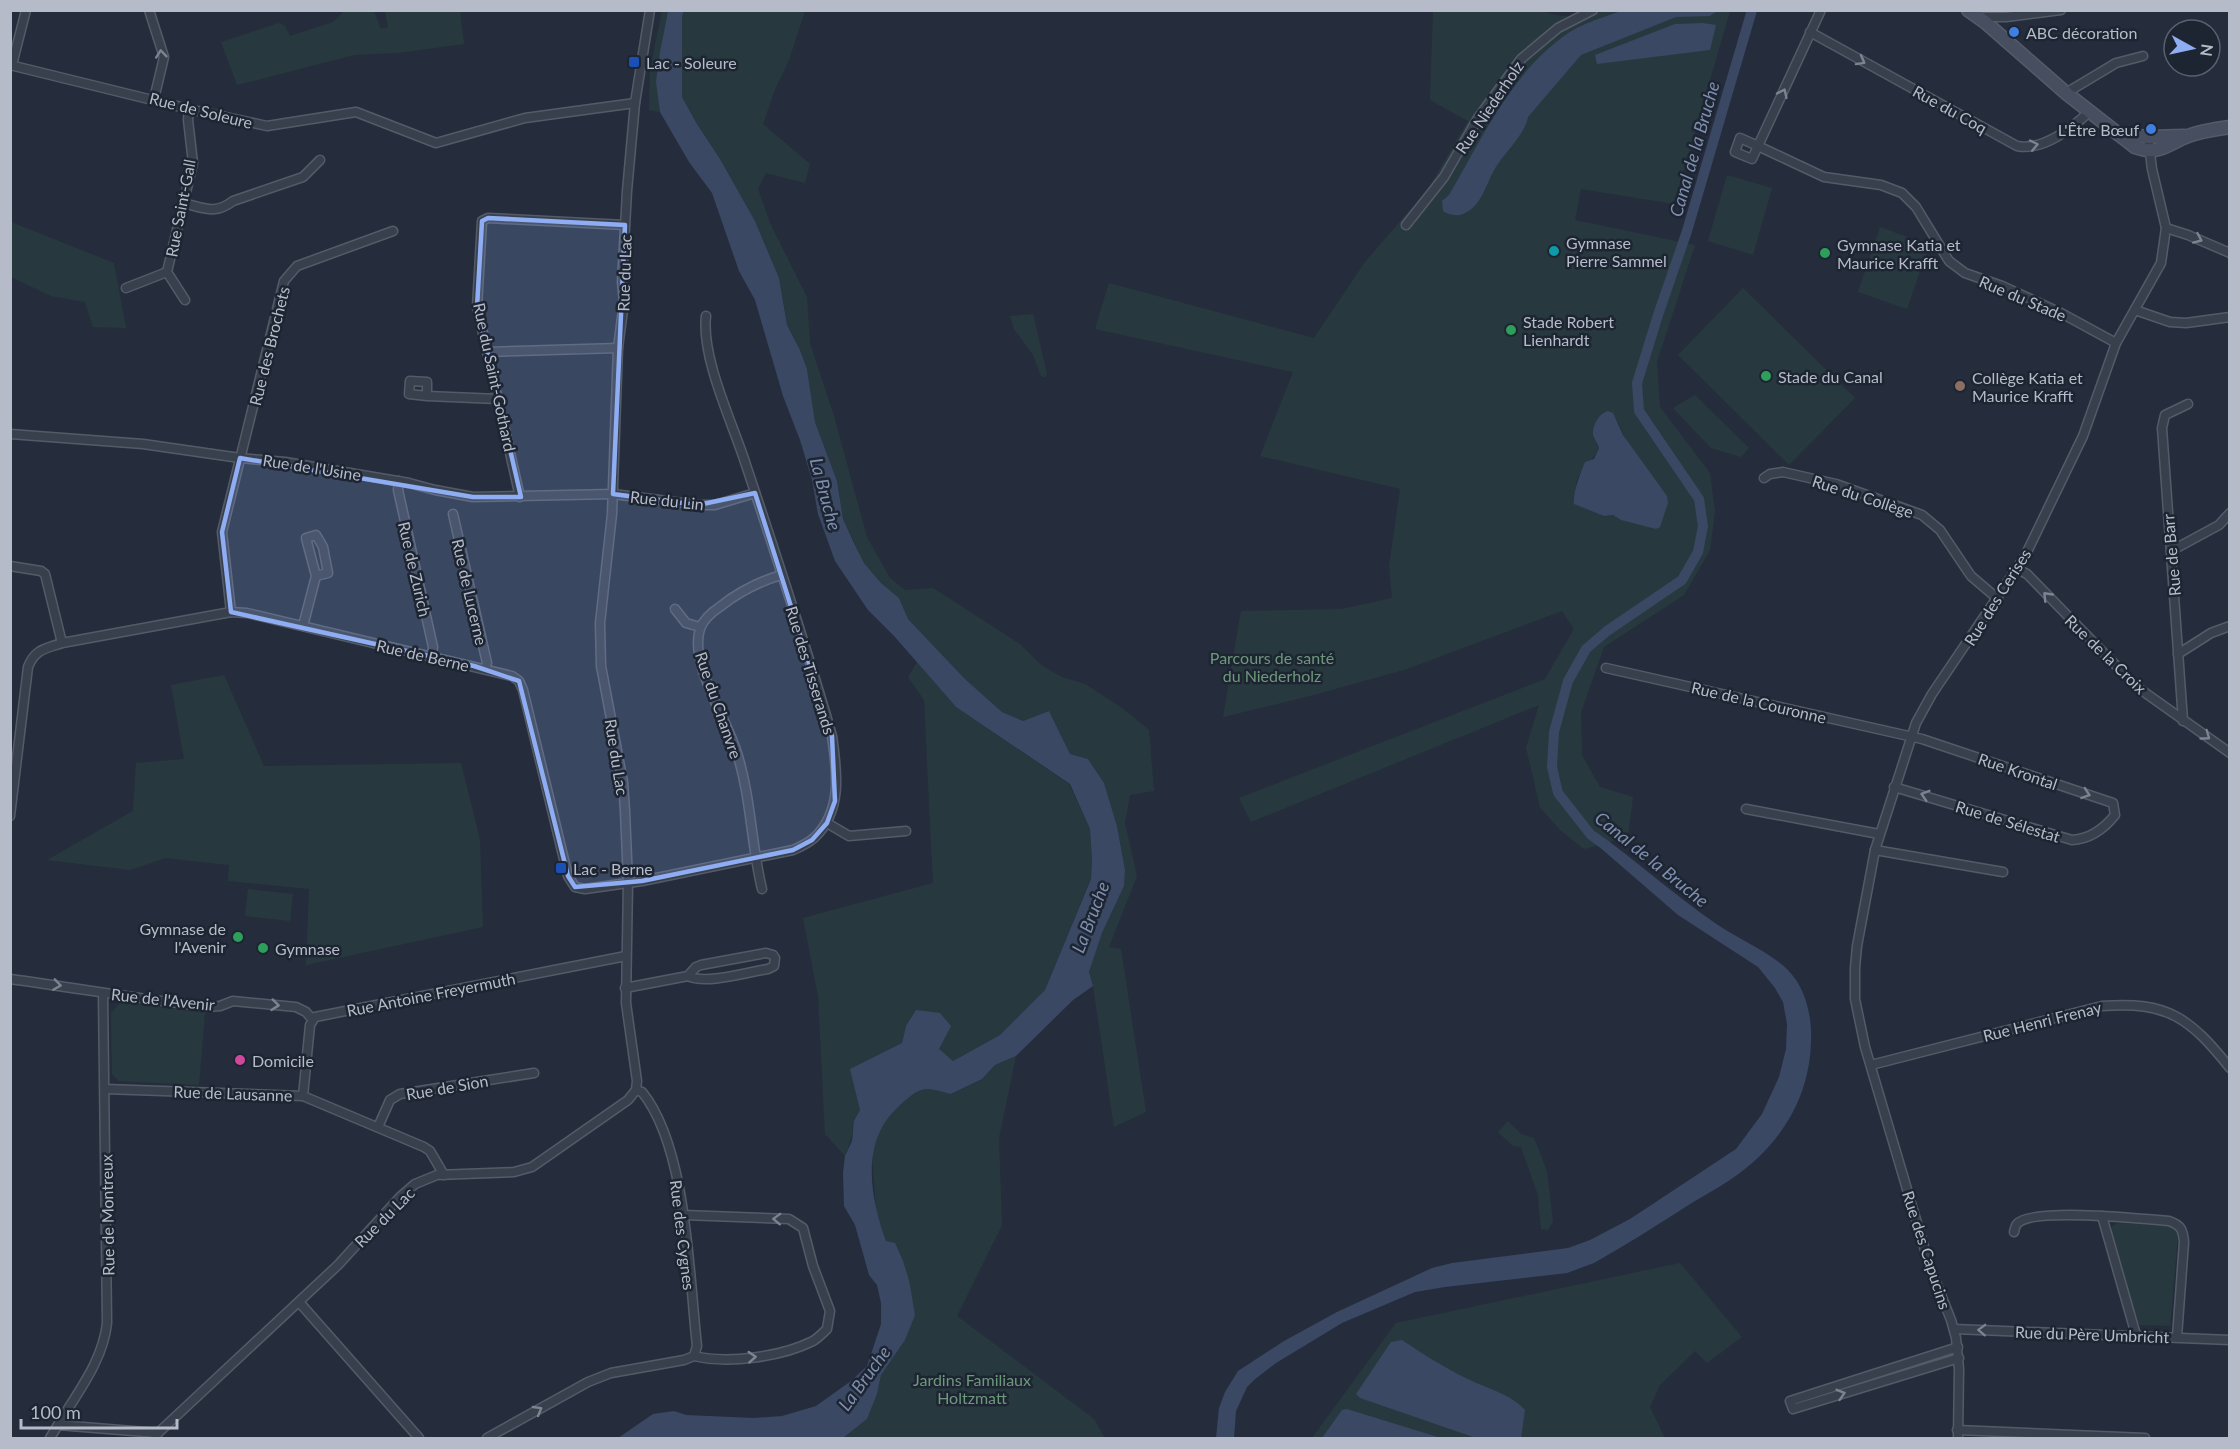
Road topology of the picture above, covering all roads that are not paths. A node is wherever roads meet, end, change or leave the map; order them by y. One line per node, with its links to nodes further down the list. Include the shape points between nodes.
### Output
1 (26, 10): 10 (street)
2 (149, 10): 12 (street, one-way to 2, via 164,57)
3 (650, 10): 13 (street, Rue du Lac)
4 (1593, 10): 24 (street, Rue Niederholz, via 1558,28 1521,59 1478,118 1444,177)
5 (1821, 10): 8 (street)
6 (2061, 10): 7 (street, via 2006,17)
7 (1974, 14): 11 (main road)
8 (1810, 32): 15 (street, Rue du Coq, one-way to 15, via 2016,146 2044,143); 34 (street, Rue du Stade, one-way to 8, via 2002,286 1965,273 1949,261 1916,207 1902,193 1881,185 1824,177 1758,146)
9 (2143, 56): 11 (street, via 2116,63)
10 (11, 65): 12 (street, Rue de Soleure)
11 (2066, 93): 15 (main road)
12 (154, 99): 14 (street, Rue de Soleure)
13 (635, 103): 14 (street, Rue de Soleure, via 525,118 436,143 356,112 267,126); 23 (street, Rue du Lac)
14 (189, 109): 22 (street, Rue Saint-Gall, via 193,163)
15 (2089, 112): 17 (main road)
16 (2229, 127): 18 (main road)
17 (2118, 134): 19 (main road); 20 (main road, via 2128,144)
18 (2188, 136): 19 (main road); 20 (main road)
19 (2148, 137): 20 (street, Rue des Cerises)
20 (2149, 151): 25 (street, Rue des Cerises)
21 (320, 160): 22 (street, via 303,177 233,201 216,211)
22 (183, 203): 28 (street, Rue Saint-Gall)
23 (625, 225): 35 (street, Rue du Lac, via 624,302); 36 (street, Rue du Saint-Gothard, via 488,218 482,221 477,307)
24 (1406, 225)
25 (2166, 228): 27 (street, one-way to 27); 31 (street, Rue des Cerises, via 2161,263)
26 (393, 231): 41 (street, Rue des Brochets, via 297,266 284,281)
27 (2229, 253)
28 (167, 272): 29 (street, Rue Saint-Gall); 30 (street, Rue Saint-Gall)
29 (126, 288)
30 (185, 300)
31 (2135, 310): 33 (street, via 2170,322); 34 (street, Rue des Cerises)
32 (706, 316): 44 (street, Rue des Tisserands, via 707,350)
33 (2229, 317)
34 (2116, 343): 51 (street, Rue des Cerises, via 2083,436)
35 (618, 348): 36 (street); 45 (street, Rue du Lac)
36 (488, 352): 38 (street, Rue du Saint-Gothard)
37 (427, 396): 38 (street)
38 (498, 399): 46 (street, Rue du Saint-Gothard)
39 (2188, 404): 49 (street, Rue de Barr, via 2165,415 2162,428)
40 (10, 434): 41 (street, Rue de l'Usine, via 143,444)
41 (240, 458): 43 (street, Rue de l'Usine); 56 (street, Rue des Brochets, via 222,532)
42 (1764, 478): 54 (street, Rue du Collège, via 1783,472 1836,484 1922,515 1940,530 1971,576)
43 (399, 481): 46 (street, Rue de l'Usine, via 473,497); 62 (street, Rue de Zurich)
44 (755, 493): 45 (street, Rue du Lin, via 698,506); 52 (street, Rue des Tisserands)
45 (613, 494): 46 (street, Rue de l'Usine); 79 (street, Rue du Lac, via 600,638 604,683 624,790)
46 (520, 497)
47 (2229, 513): 49 (street, via 2219,525)
48 (453, 514): 64 (street, Rue de Lucerne)
49 (2171, 551): 61 (street, Rue de Barr)
50 (10, 566): 60 (street, via 45,574)
51 (2017, 569): 54 (street, Rue des Cerises); 65 (street, Rue de la Croix, one-way to 51, via 2124,675 2027,574)
52 (781, 575): 59 (street, Rue du Chanvre, via 738,592); 73 (street, Rue des Tisserands, via 832,736 837,783)
53 (316, 576): 57 (street)
54 (1998, 599): 66 (street, Rue des Cerises, via 1932,694)
55 (675, 609): 59 (street, Rue du Chanvre, via 686,623)
56 (231, 612): 57 (street, Rue de Berne); 60 (street, Rue de Berne)
57 (303, 626): 62 (street, Rue de Berne)
58 (2229, 626): 61 (street)
59 (700, 627): 77 (street, Rue du Chanvre, via 700,660 736,750)
60 (62, 643): 67 (street, Rue de Berne, via 32,657)
61 (2178, 654): 65 (street, Rue de Barr)
62 (432, 657): 64 (street, Rue de Berne)
63 (1606, 668): 66 (street, Rue de la Couronne)
64 (485, 669): 79 (street, Rue de Berne, via 512,676 523,690 571,883 585,889)
65 (2182, 721): 68 (street, Rue de la Croix, one-way to 68)
66 (1911, 736): 69 (street, Rue des Cerises); 71 (street, Rue Krontal, one-way to 71, via 2113,803)
67 (15, 747): 72 (street)
68 (2229, 753)
69 (1894, 787): 71 (street, Rue de Sélestat, one-way to 69, via 2085,839 2072,840); 75 (street, Rue des Cerises)
70 (1746, 809): 75 (street)
71 (2115, 815)
72 (10, 816)
73 (827, 823): 74 (street, via 849,836); 77 (street, Rue des Tisserands, via 812,840 793,850)
74 (906, 831)
75 (1879, 834): 76 (street, Rue des Cerises)
76 (1875, 850): 78 (street); 87 (street, Rue des Cerises, via 1855,968 1857,1010)
77 (754, 858): 79 (street, Rue des Tisserands); 80 (street, Rue du Chanvre)
78 (2003, 872)
79 (628, 882): 81 (street, Rue du Lac)
80 (762, 889)
81 (626, 956): 84 (street, Rue du Lac); 86 (street, Rue Antoine Freyermuth)
82 (688, 976): 82 (street, via 701,965 766,953 775,958 774,966 768,969 707,979); 84 (street)
83 (10, 979): 85 (street, Rue de l'Avenir, one-way to 85)
84 (625, 988): 91 (street, Rue du Lac)
85 (103, 993): 86 (street, Rue de l'Avenir, one-way to 86, via 207,1007 233,1001 297,1007); 90 (street, Rue de Montreux)
86 (312, 1019): 92 (street)
87 (1871, 1065): 88 (street, Rue Henri Frenay, via 2102,1006 2129,1004 2154,1007 2179,1018 2205,1037); 99 (street, Rue des Capucins, via 1930,1267)
88 (2229, 1068)
89 (534, 1073): 93 (street, Rue de Sion, via 400,1094 390,1100)
90 (105, 1089): 92 (street, Rue de Lausanne); 106 (street, Rue de Montreux, via 106,1331 94,1365)
91 (636, 1090): 94 (street, Rue du Lac, via 628,1101 532,1167 514,1172); 95 (street, Rue des Cygnes, via 649,1100 660,1125)
92 (303, 1096): 93 (street, Rue de Lausanne)
93 (378, 1127): 94 (street, Rue de Lausanne, via 430,1151)
94 (444, 1174): 98 (street, Rue du Lac, via 408,1190)
95 (684, 1215): 104 (street, Rue des Cygnes); 104 (street, one-way to 95, via 710,1359 772,1355 814,1341 827,1329 830,1311 803,1228 789,1219)
96 (2102, 1216): 97 (street, via 2034,1217 2017,1223); 100 (street); 101 (street, via 2169,1221 2181,1228 2184,1242)
97 (2014, 1232)
98 (299, 1302): 108 (street, Rue du Lac); 110 (street)
99 (1954, 1329): 100 (street, Rue du Père Umbricht, one-way to 99); 103 (street, Rue des Capucins)
100 (2136, 1335): 101 (street, Rue du Père Umbricht)
101 (2177, 1337): 102 (street, Rue du Père Umbricht)
102 (2229, 1340)
103 (1958, 1347): 105 (street, Rue des Capucins); 105 (street, one-way to 105, via 1790,1401 1793,1409)
104 (694, 1356): 111 (street, one-way to 104, via 588,1382 611,1373)
105 (1959, 1358): 107 (street, Rue des Capucins)
106 (58, 1425): 108 (street); 109 (street, Rue de Montreux)
107 (1958, 1434): 112 (street)
108 (157, 1436)
109 (50, 1438)
110 (419, 1438)
111 (488, 1438)
112 (2145, 1438)

